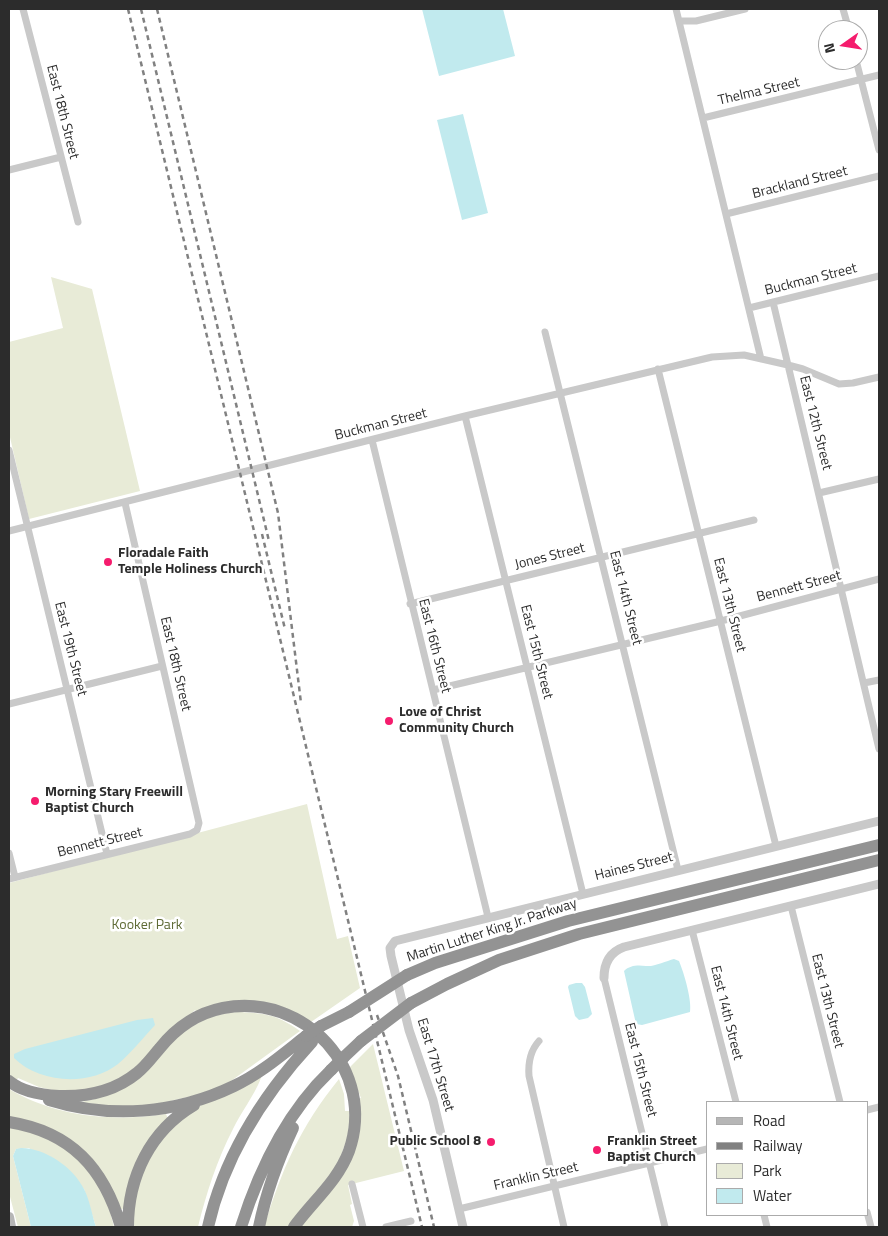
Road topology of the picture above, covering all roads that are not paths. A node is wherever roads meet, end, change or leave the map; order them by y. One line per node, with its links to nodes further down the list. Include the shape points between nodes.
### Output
1 (23, 9): 10 (street, East 18th Street)
2 (676, 9): 4 (street)
3 (745, 9): 4 (street, via 696,21)
4 (679, 21): 8 (street)
5 (859, 70): 7 (street)
6 (879, 75): 7 (street, Thelma Street)
7 (861, 79): 8 (street, Thelma Street); 9 (street)
8 (703, 118): 13 (street)
9 (879, 150)
10 (61, 157): 11 (street); 14 (street, East 18th Street)
11 (9, 170)
12 (879, 176): 13 (street, Brackland Street)
13 (726, 214): 17 (street)
14 (78, 222)
15 (879, 276): 16 (street, Buckman Street)
16 (773, 302): 17 (street, Buckman Street); 20 (street)
17 (749, 308): 19 (street)
18 (546, 332): 23 (street, East 14th Street)
19 (762, 359): 20 (street, East 12th Street); 21 (street, Buckman Street, via 719,355)
20 (788, 365): 22 (street, via 839,384); 28 (street, East 12th Street)
21 (658, 369): 23 (street, Buckman Street); 33 (street, East 13th Street)
22 (879, 377)
23 (560, 393): 24 (street, Buckman Street); 34 (street, East 14th Street)
24 (465, 416): 25 (street, Buckman Street); 36 (street, East 15th Street)
25 (372, 440): 29 (street, Buckman Street); 38 (street, East 16th Street)
26 (9, 450): 31 (street, East 19th Street)
27 (879, 479): 28 (street)
28 (819, 493): 37 (street, East 12th Street)
29 (124, 503): 31 (street, Buckman Street); 41 (street, East 18th Street)
30 (754, 520): 33 (street, Jones Street)
31 (28, 526): 32 (street, Buckman Street); 45 (street, East 19th Street)
32 (9, 531)
33 (699, 533): 34 (street, Jones Street); 39 (street, East 13th Street)
34 (602, 558): 36 (street, Jones Street); 40 (street, East 14th Street)
35 (879, 579): 37 (street, Bennett Street)
36 (506, 581): 38 (street, Jones Street); 42 (street, East 15th Street)
37 (842, 589): 39 (street, Bennett Street); 44 (street, East 12th Street)
38 (410, 604): 46 (street, East 16th Street)
39 (721, 621): 40 (street, Bennett Street); 52 (street, East 13th Street)
40 (623, 644): 42 (street, Bennett Street); 56 (street, East 14th Street)
41 (162, 666): 45 (street); 50 (street, East 18th Street, via 199,823)
42 (527, 666): 46 (street, Bennett Street); 59 (street, East 15th Street)
43 (879, 680): 44 (street)
44 (864, 683): 48 (street, East 12th Street)
45 (67, 690): 47 (street); 54 (street, East 19th Street)
46 (433, 690): 61 (street, East 16th Street)
47 (9, 704)
48 (879, 748)
49 (879, 821): 52 (street, Haines Street)
50 (197, 830): 54 (street, Bennett Street)
51 (879, 845): 65 (highway, Martin Luther King Jr. Parkway, bridge, via 568,921 435,963 407,975)
52 (776, 846): 56 (street, Haines Street)
53 (9, 853): 57 (street)
54 (107, 854): 57 (street, Bennett Street)
55 (879, 860): 67 (highway, bridge, via 579,934 498,960 411,1003 361,1041)
56 (678, 870): 59 (street, Haines Street)
57 (12, 878)
58 (879, 884): 60 (street)
59 (583, 894): 61 (street, Haines Street)
60 (791, 906): 62 (street); 72 (street, East 13th Street)
61 (488, 917): 63 (street, Haines Street)
62 (692, 930): 64 (street, via 618,949 605,965); 71 (street, East 14th Street)
63 (395, 941): 78 (street, East 17th Street, via 390,948 391,956 409,1030 433,1100)
64 (604, 978): 75 (street, East 15th Street)
65 (309, 1039): 70 (highway, via 234,1086); 84 (highway, via 251,1122 221,1183)
66 (540, 1041): 77 (street, via 532,1052 528,1068)
67 (330, 1071): 85 (highway, via 305,1099 272,1150 258,1178); 86 (highway, via 300,1115 285,1147 268,1191)
68 (9, 1081): 69 (highway)
69 (31, 1092): 70 (highway, via 72,1107 111,1112 169,1108); 87 (highway, via 50,1096 89,1095 123,1083 138,1073 185,1024 222,1008 262,1007 294,1017 317,1033 344,1065 356,1112 350,1149 341,1169)
70 (209, 1096): 83 (highway, via 172,1120 151,1144 135,1178)
71 (736, 1101)
72 (840, 1101)
73 (9, 1122): 82 (highway, via 43,1130 87,1161 109,1192)
74 (706, 1149): 75 (street, Franklin Street)
75 (650, 1163): 77 (street, Franklin Street); 92 (street, East 15th Street)
76 (352, 1184): 88 (street)
77 (554, 1186): 78 (street, Franklin Street); 91 (street)
78 (459, 1209): 90 (street, East 17th Street)
79 (9, 1217): 81 (main road)
80 (411, 1221): 89 (street)
81 (12, 1227)
82 (121, 1227)
83 (128, 1227)
84 (208, 1227)
85 (241, 1227)
86 (259, 1227)
87 (294, 1227)
88 (363, 1227)
89 (386, 1227)
90 (464, 1227)
91 (564, 1227)
92 (665, 1227)

